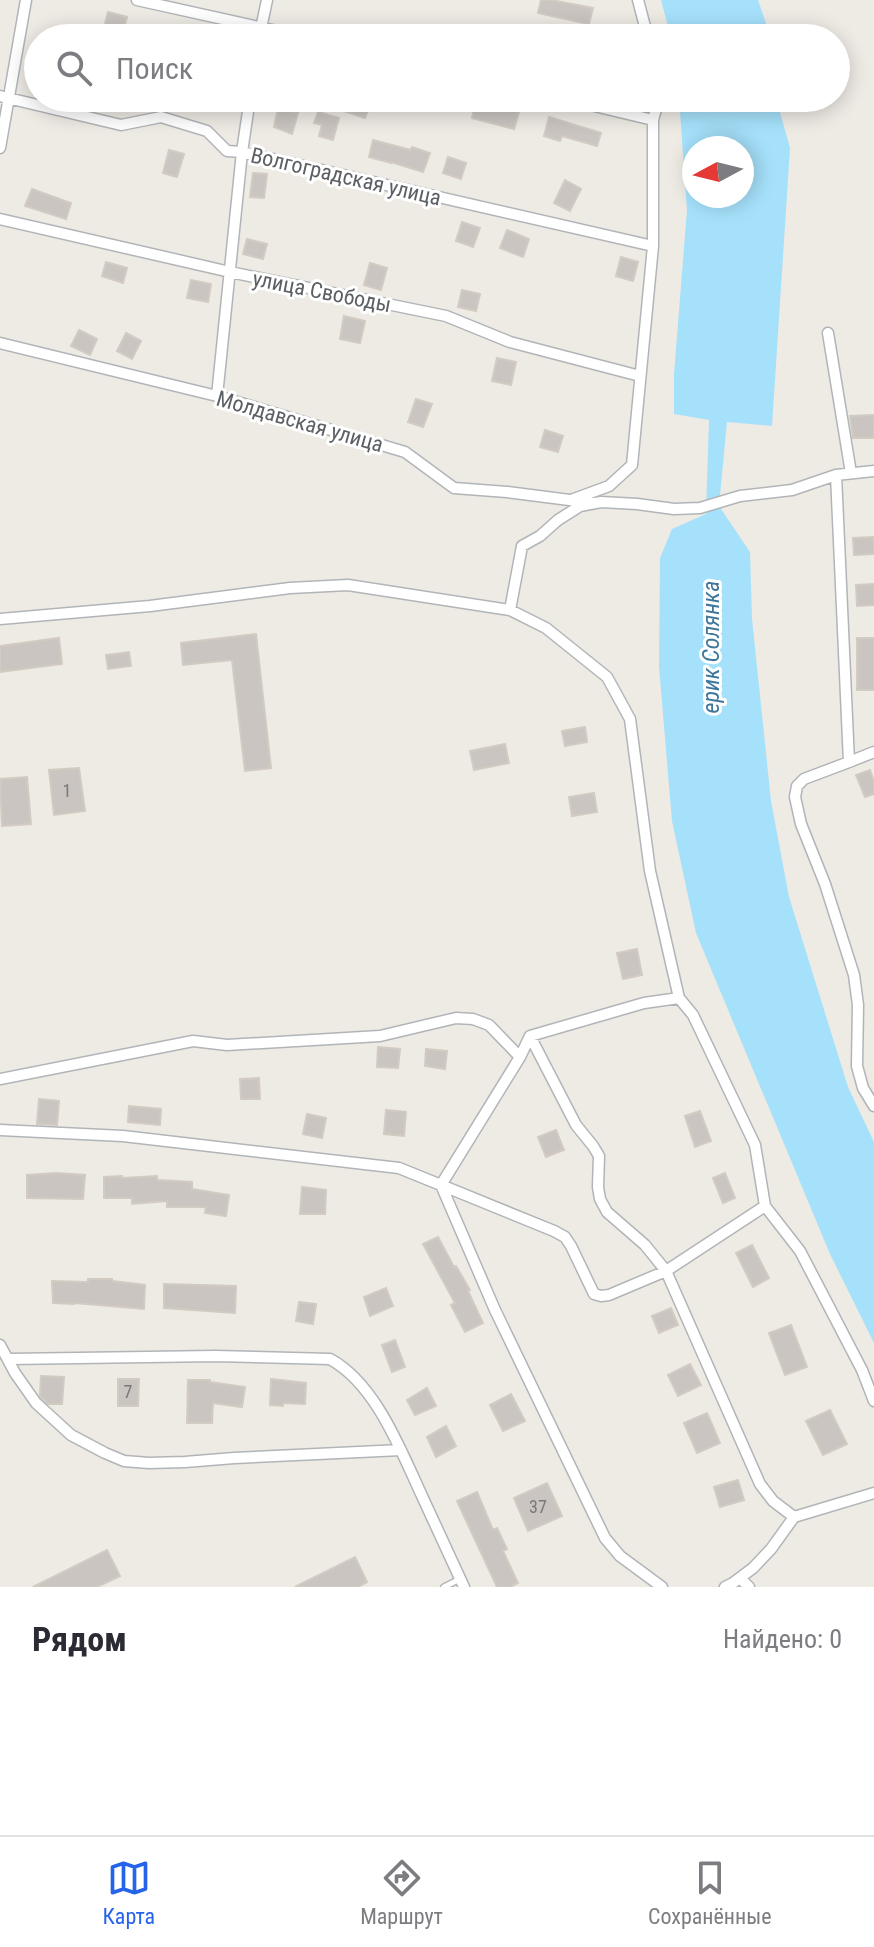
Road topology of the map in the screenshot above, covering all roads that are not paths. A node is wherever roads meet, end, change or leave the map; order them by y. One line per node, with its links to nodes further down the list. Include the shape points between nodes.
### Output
1 (26, 0): 8 (street)
2 (137, 0): 5 (street)
3 (267, 0): 6 (street)
4 (638, 0): 7 (street)
5 (228, 24)
6 (261, 24)
7 (644, 24)
8 (4, 97): 9 (street, Волгоградская улица); 15 (street)
9 (24, 102)
10 (67, 112): 16 (street, Волгоградская улица, via 121,125 161,117 207,131 227,151)
11 (248, 112): 16 (street)
12 (620, 112): 14 (street)
13 (655, 112): 14 (street)
14 (653, 120): 18 (street)
15 (0, 148)
16 (242, 152): 18 (street, Волгоградская улица); 19 (street)
17 (0, 219): 19 (street, улица Свободы)
18 (653, 246): 22 (street)
19 (230, 272): 22 (street, улица Свободы, via 446,316 510,342); 23 (street)
20 (828, 333): 25 (street)
21 (0, 343): 23 (street, Молдавская улица)
22 (640, 376): 27 (street, via 632,465 609,486)
23 (217, 396): 27 (street, Молдавская улица, via 405,452 454,488)
24 (874, 471): 25 (street, Молдавская улица)
25 (851, 473): 26 (street, Молдавская улица)
26 (836, 475): 28 (street, Молдавская улица, via 792,490 740,496 700,508); 32 (street)
27 (569, 500): 28 (street, Молдавская улица)
28 (593, 503): 29 (street, via 580,506 522,546)
29 (510, 610): 30 (street, via 348,585); 33 (street, via 546,628 607,677 630,719 650,871)
30 (0, 619)
31 (874, 752): 32 (street)
32 (849, 762): 37 (street, via 804,779 795,797 854,975 857,1066)
33 (679, 998): 34 (street); 40 (street, via 693,1015 755,1145)
34 (530, 1036): 35 (street); 41 (street, via 576,1125 599,1156 598,1187 607,1212)
35 (520, 1057): 36 (street, via 489,1025 456,1018 380,1036 227,1045 193,1041); 39 (street)
36 (0, 1079)
37 (874, 1106)
38 (0, 1130): 39 (street, via 123,1136 399,1168)
39 (441, 1185): 41 (street, via 565,1237 594,1294 609,1295); 51 (street, via 605,1538)
40 (765, 1206): 41 (street); 44 (street, via 800,1251)
41 (666, 1271): 47 (street, via 760,1484)
42 (0, 1345): 43 (street)
43 (9, 1359): 45 (street, via 36,1403 71,1435 124,1461); 45 (street, via 330,1359 354,1377)
44 (874, 1401)
45 (401, 1450): 49 (street)
46 (874, 1493): 47 (street)
47 (794, 1517): 48 (street)
48 (740, 1578): 52 (street); 53 (street)
49 (462, 1583): 50 (lane)
50 (444, 1587)
51 (662, 1587)
52 (725, 1587)
53 (749, 1587)

